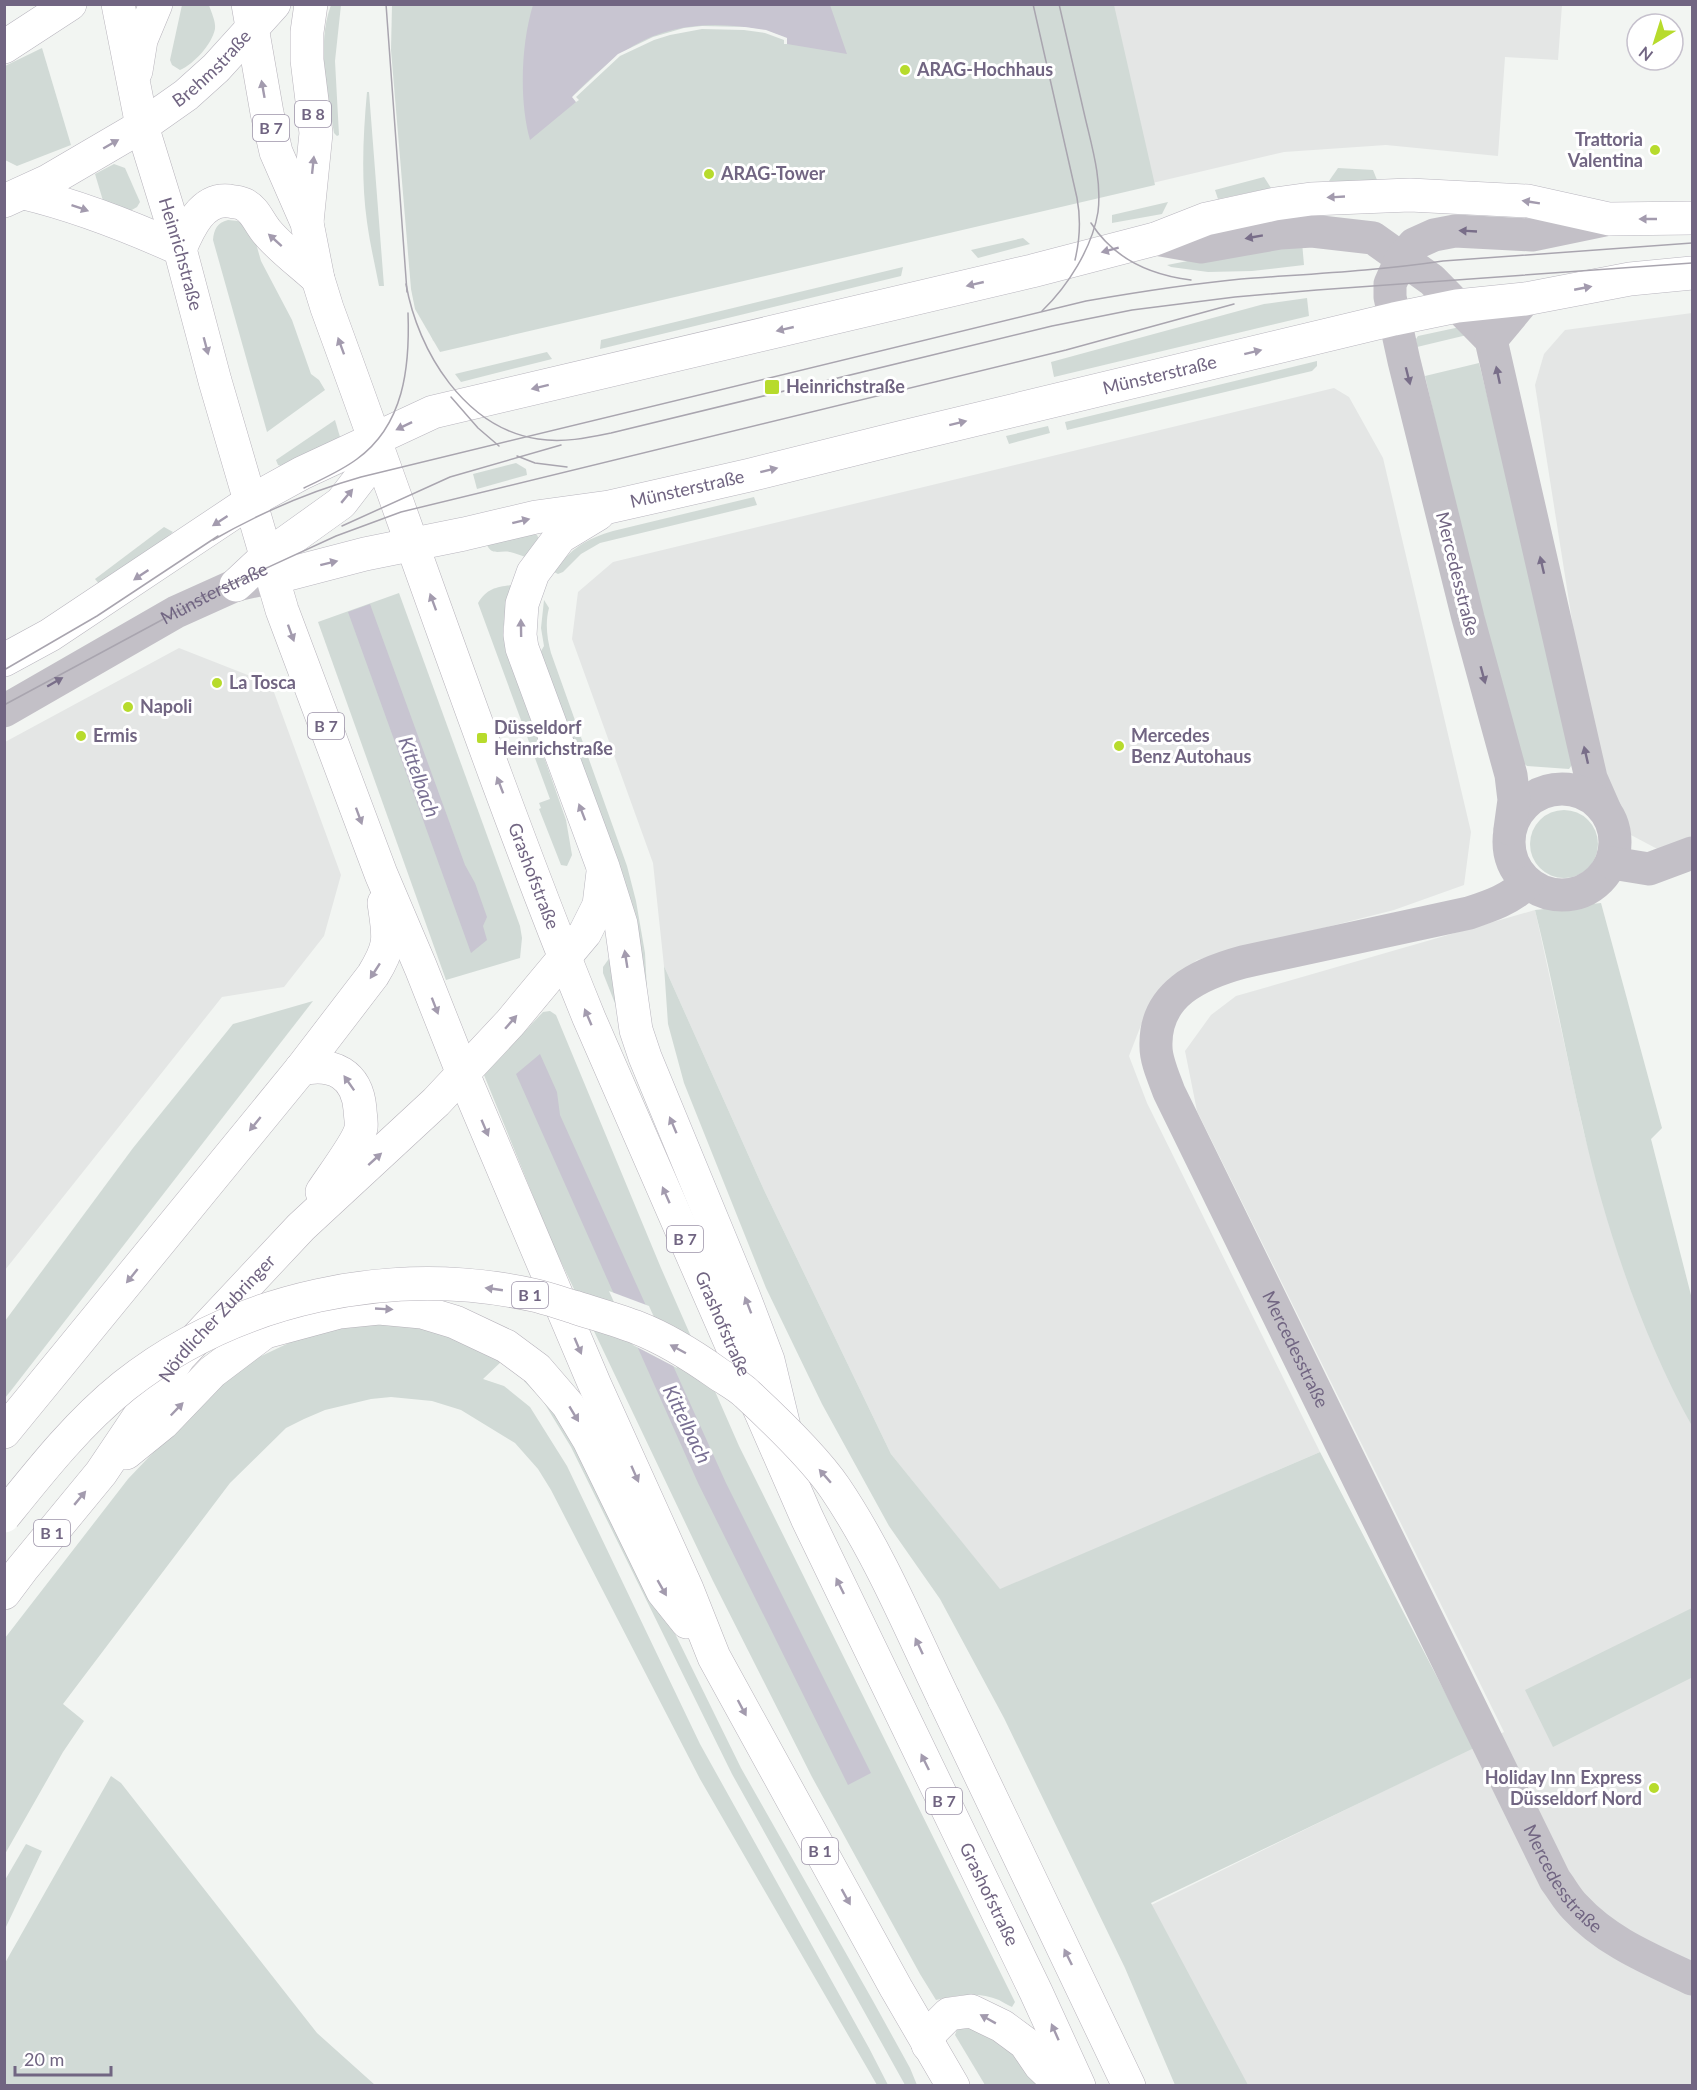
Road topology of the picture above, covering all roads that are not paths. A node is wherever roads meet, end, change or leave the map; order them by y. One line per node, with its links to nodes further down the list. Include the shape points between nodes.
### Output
1 (118, 4): 9 (main road, Heinrichstraße / B 7)
2 (156, 4): 9 (main road, via 141,40)
3 (274, 4): 5 (main road, Brehmstraße)
4 (311, 4): 14 (main road, B 8, one-way to 4, via 316,133 307,60)
5 (245, 12): 10 (main road, Brehmstraße, via 216,68); 14 (main road, B 7, one-way to 5, via 276,152)
6 (57, 13): 7 (street, via 19,19); 8 (main road)
7 (4, 27)
8 (4, 47)
9 (134, 84): 10 (main road, Heinrichstraße / B 7)
10 (142, 126): 11 (main road, Brehmstraße, one-way to 10); 16 (main road, Heinrichstraße / B 7)
11 (14, 197): 16 (main road, one-way to 16, via 51,199)
12 (1692, 218): 13 (main road, one-way to 13)
13 (1609, 219): 15 (main road, one-way to 15, via 1528,201 1410,195 1340,197 1275,204 1206,219); 17 (street, one-way to 17, via 1532,235 1455,231 1434,235 1414,244)
14 (307, 223): 19 (main road, B 7)
15 (1155, 239): 17 (street, one-way to 15, via 1373,238 1312,231 1201,247); 24 (main road, one-way to 24, via 433,412)
16 (180, 249): 19 (main road, one-way to 16, via 242,203 210,204 196,216); 25 (main road, Heinrichstraße / B 7, one-way to 25)
17 (1401, 259): 21 (street, via 1432,280); 22 (street, via 1390,284)
18 (1692, 273): 20 (main road, Münsterstraße, one-way to 18, via 1630,279)
19 (318, 279): 24 (main road, B 7, one-way to 19)
20 (1525, 299): 21 (main road, Münsterstraße); 23 (street)
21 (1458, 306): 22 (main road, Münsterstraße); 23 (street)
22 (1394, 319): 26 (main road, Münsterstraße, one-way to 22); 33 (street, Mercedesstraße, one-way to 33, via 1511,775 1514,800)
23 (1491, 340): 32 (street, one-way to 23, via 1591,778)
24 (375, 440): 25 (main road); 27 (main road, Grashofstraße / B 7); 28 (main road, one-way to 24, via 341,503 361,477)
25 (251, 501): 28 (main road, B 7); 30 (main road, one-way to 30, via 50,635)
26 (609, 507): 27 (main road, Münsterstraße, one-way to 26, via 536,517); 36 (main road, one-way to 26, via 522,648 520,617 533,573 549,549 560,537)
27 (413, 545): 28 (main road, Münsterstraße, one-way to 27); 39 (main road, Grashofstraße / B 7, one-way to 27)
28 (270, 567): 29 (main road); 37 (main road, B 7, one-way to 37, via 282,610)
29 (236, 585): 31 (street, Münsterstraße, one-way to 29, via 176,612)
30 (4, 660)
31 (4, 711)
32 (1605, 810): 33 (street, via 1581,792 1552,790 1525,803); 35 (street, via 1616,835)
33 (1510, 829): 38 (street, Mercedesstraße, via 1511,858)
34 (1692, 853): 35 (street, via 1649,869)
35 (1612, 862): 38 (street, via 1596,885 1570,896 1543,892)
36 (603, 867): 39 (main road, Nördlicher Zubringer, via 599,905 585,933); 46 (main road, one-way to 36, via 768,1360 636,1030 621,924)
37 (381, 874): 40 (main road, B 7, one-way to 40, via 421,968); 41 (main road, one-way to 41, via 389,941 383,959)
38 (1527, 883): 49 (street, Mercedesstraße, via 1491,906 1469,913 1214,970 1183,988 1162,1012 1156,1049 1169,1092 1555,1880 1597,1928 1625,1947)
39 (564, 958): 40 (main road, Nördlicher Zubringer, one-way to 39); 46 (main road, Grashofstraße / B 7, one-way to 39)
40 (470, 1067): 42 (main road, Nördlicher Zubringer, one-way to 40); 48 (main road, B 7, one-way to 48, via 589,1372)
41 (301, 1069): 42 (main road, one-way to 41, via 361,1128 359,1102 341,1072 317,1065); 43 (main road, one-way to 43)
42 (301, 1227): 44 (main road, Nördlicher Zubringer, via 179,1358)
43 (4, 1432)
44 (101, 1473): 47 (main road, Nördlicher Zubringer / B 1, one-way to 44); 48 (main road, B 1, one-way to 48, via 163,1423 212,1372 265,1332 339,1312 379,1308 422,1312 480,1332 514,1352 537,1369 568,1405 663,1592)
45 (4, 1516): 54 (main road, B 1, one-way to 45, bridge, via 889,1584 833,1485 745,1392 640,1329 533,1295 460,1285 396,1284 331,1293 278,1306 226,1324 171,1352 123,1387 81,1425)
46 (807, 1518): 53 (main road, Grashofstraße / B 7, one-way to 46)
47 (4, 1593)
48 (714, 1656): 50 (main road, B 1, one-way to 50)
49 (1692, 1979)
50 (928, 2045): 51 (main road, B 1); 52 (main road, one-way to 50, via 1040,2065 1025,2043 971,2011 950,2014 931,2032)
51 (953, 2085)
52 (1062, 2085)
53 (1079, 2085)
54 (1129, 2085)

